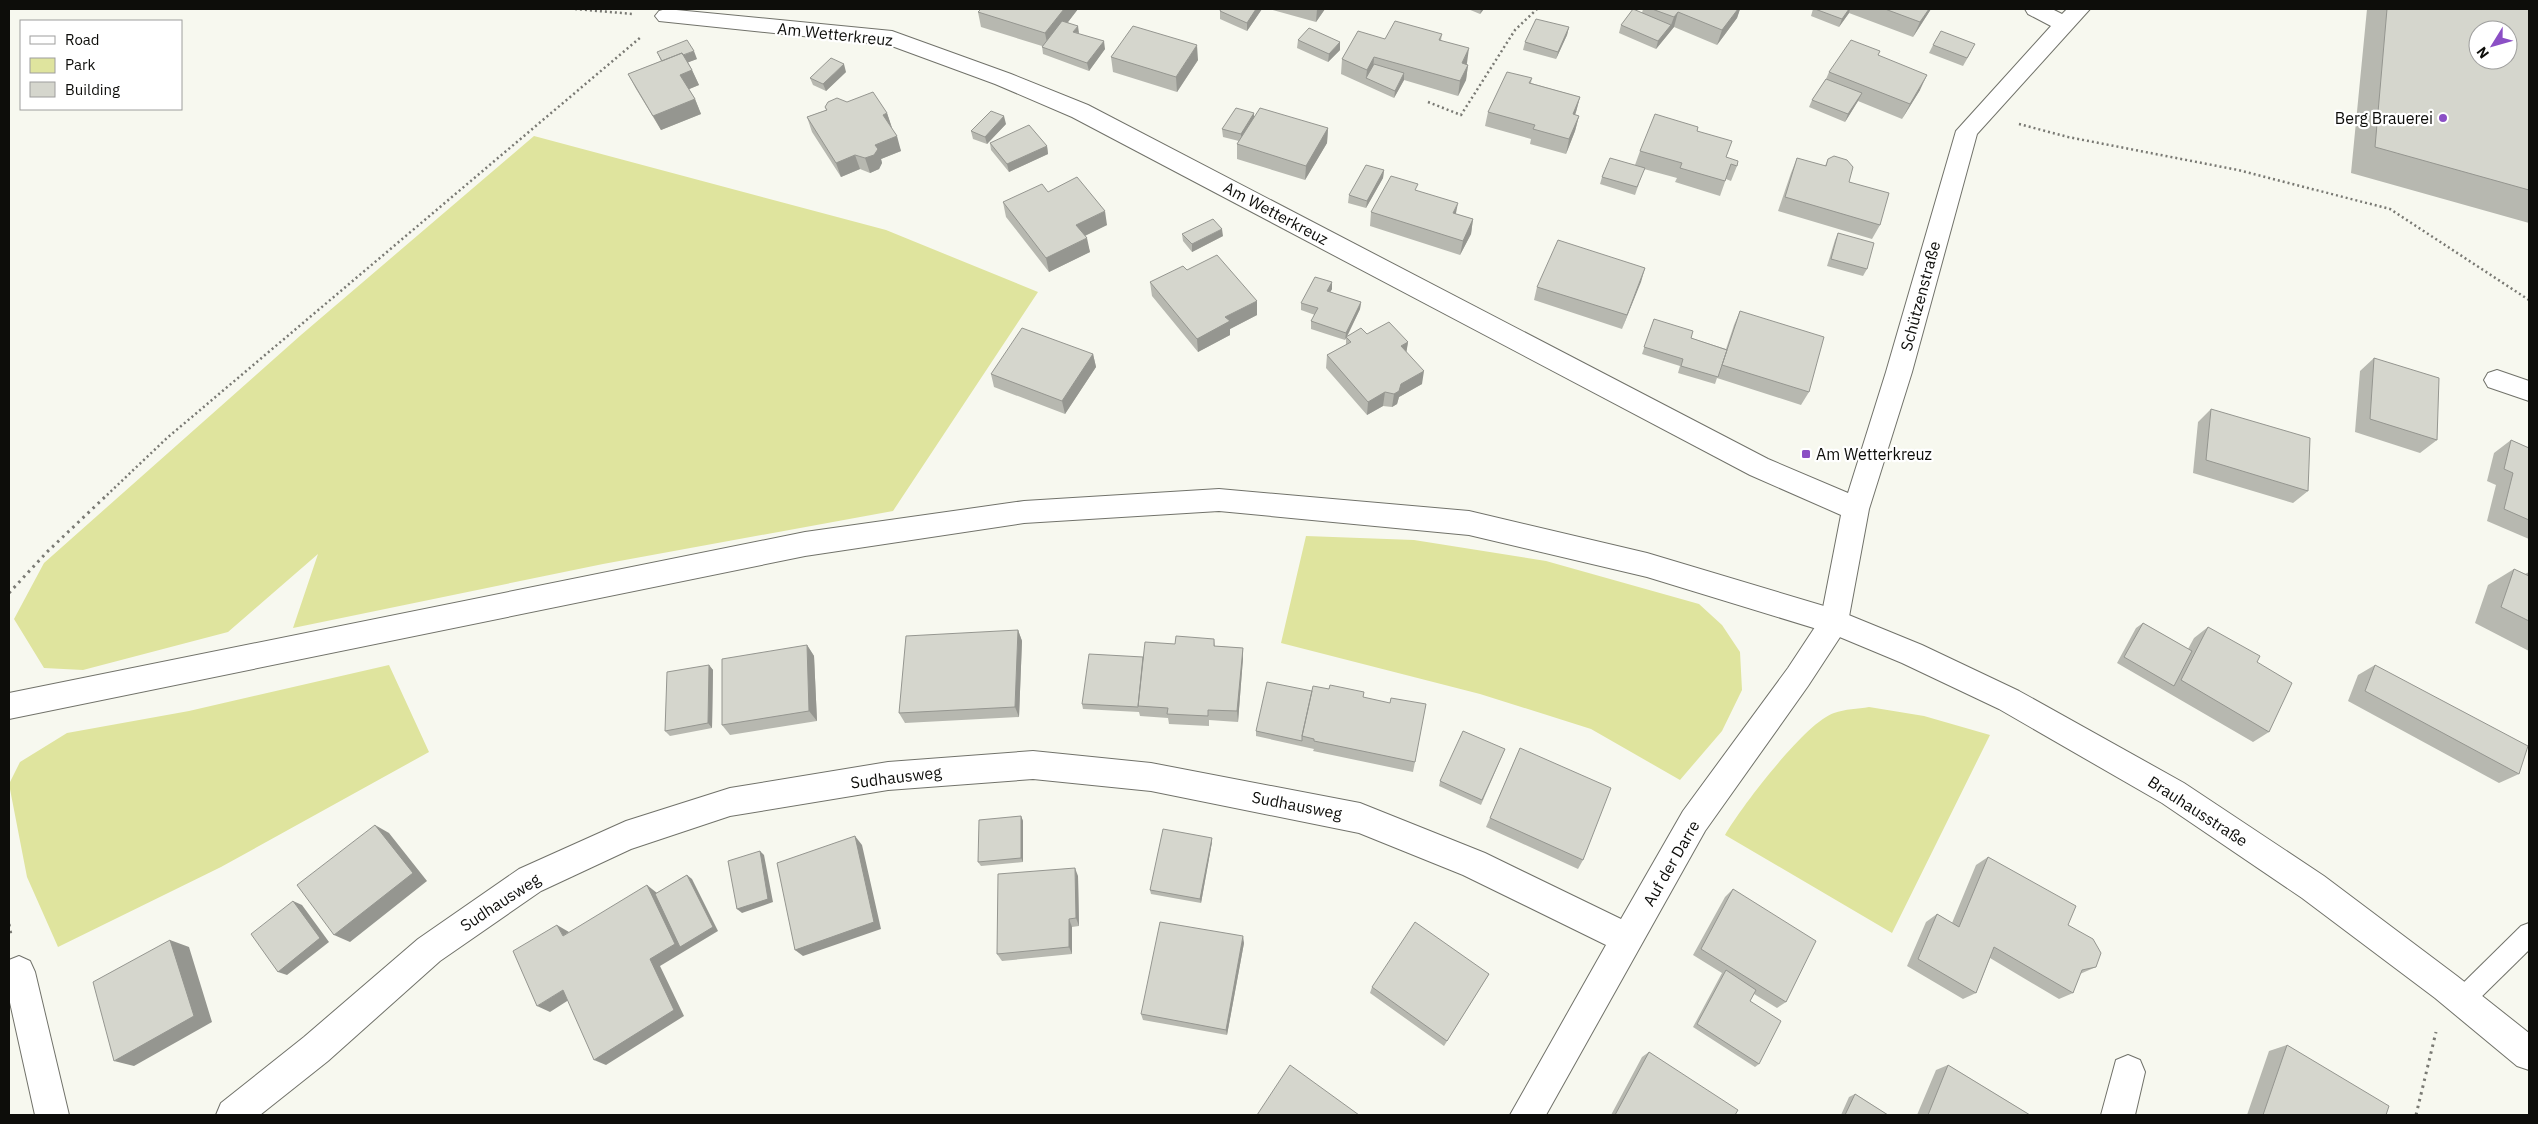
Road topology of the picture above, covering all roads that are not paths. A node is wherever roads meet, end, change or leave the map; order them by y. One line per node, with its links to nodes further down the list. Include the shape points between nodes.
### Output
1 (2035, 9): 3 (street)
2 (666, 16): 6 (street, Am Wetterkreuz, via 892,38 1003,79 1080,111 1161,152 1759,467)
3 (2072, 16): 6 (street, Schützenstraße, via 1967,131 1899,372)
4 (2496, 380): 5 (street)
5 (2529, 391)
6 (1856, 508): 7 (street, Schützenstraße)
7 (1834, 622): 8 (street, Brauhausstraße, via 1647,565 1470,523 1219,500 1024,512 805,544); 10 (street, Auf der Darre, via 1694,821); 12 (street, Brauhausstraße, via 1912,654 2009,700 2173,793 2312,887)
8 (9, 706)
9 (2529, 934): 12 (lane)
10 (1627, 939): 16 (street, Sudhausweg, via 1474,864 1360,818 1151,777 1033,765 888,776 730,802 626,836 530,880 429,950 316,1050); 17 (street, Auf der Darre)
11 (18, 972): 15 (street)
12 (2454, 994): 13 (street, Brauhausstraße)
13 (2529, 1054)
14 (2128, 1072): 18 (street)
15 (52, 1115)
16 (233, 1115)
17 (1527, 1115)
18 (2118, 1115)

